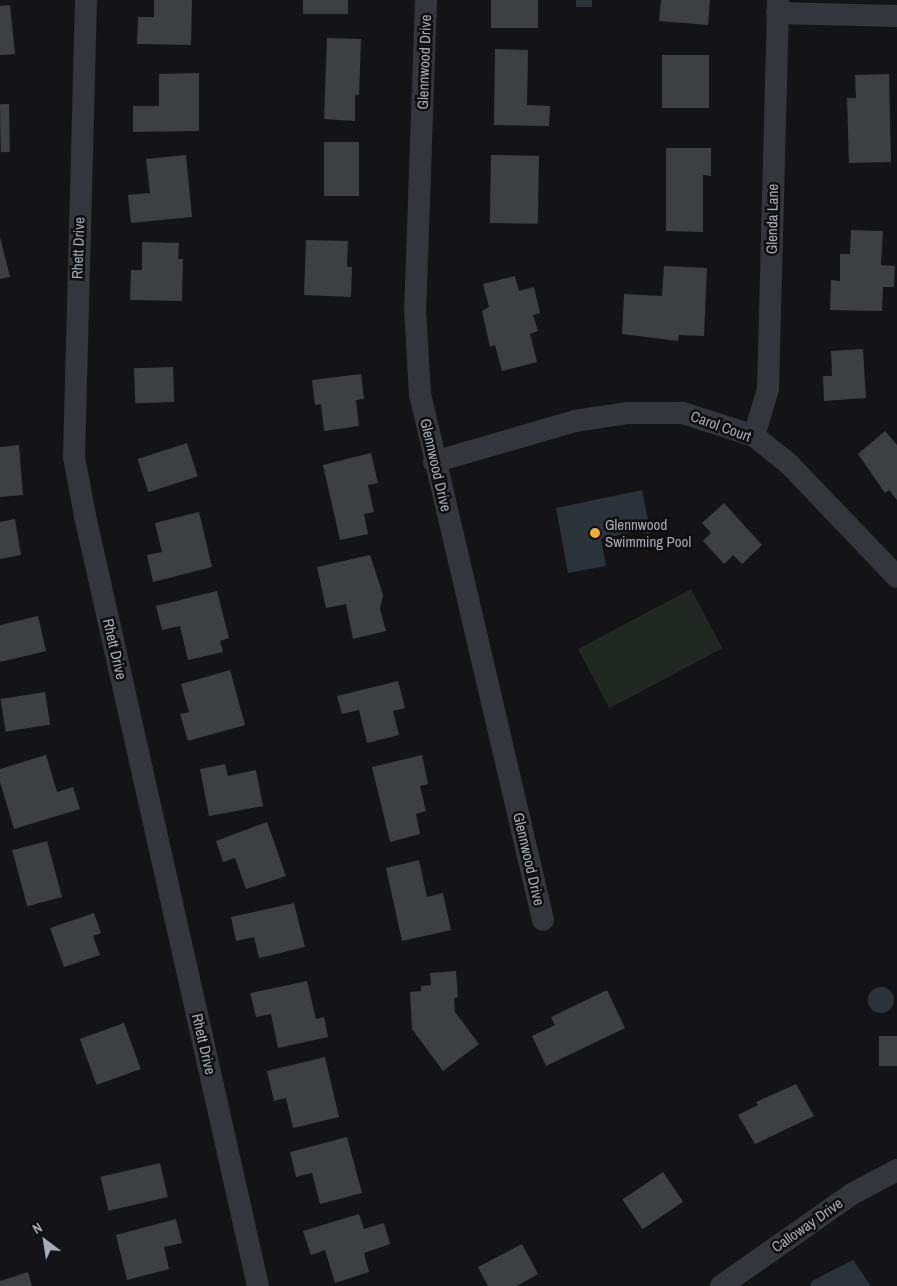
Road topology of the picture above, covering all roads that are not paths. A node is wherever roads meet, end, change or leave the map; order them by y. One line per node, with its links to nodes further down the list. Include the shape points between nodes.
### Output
1 (86, 0): 10 (street, Rhett Drive, via 74,457)
2 (426, 0): 6 (street, Glennwood Drive, via 415,308 420,394)
3 (778, 6): 4 (street); 5 (street, Glenda Lane, via 768,389)
4 (897, 16)
5 (754, 436): 6 (street, Carol Court, via 683,413 628,413 576,421); 7 (street, Carol Court, via 788,464)
6 (434, 462): 8 (street, Glennwood Drive)
7 (897, 577)
8 (543, 920)
9 (897, 1170): 11 (street, Calloway Drive, via 852,1194)
10 (258, 1286)
11 (721, 1286)

